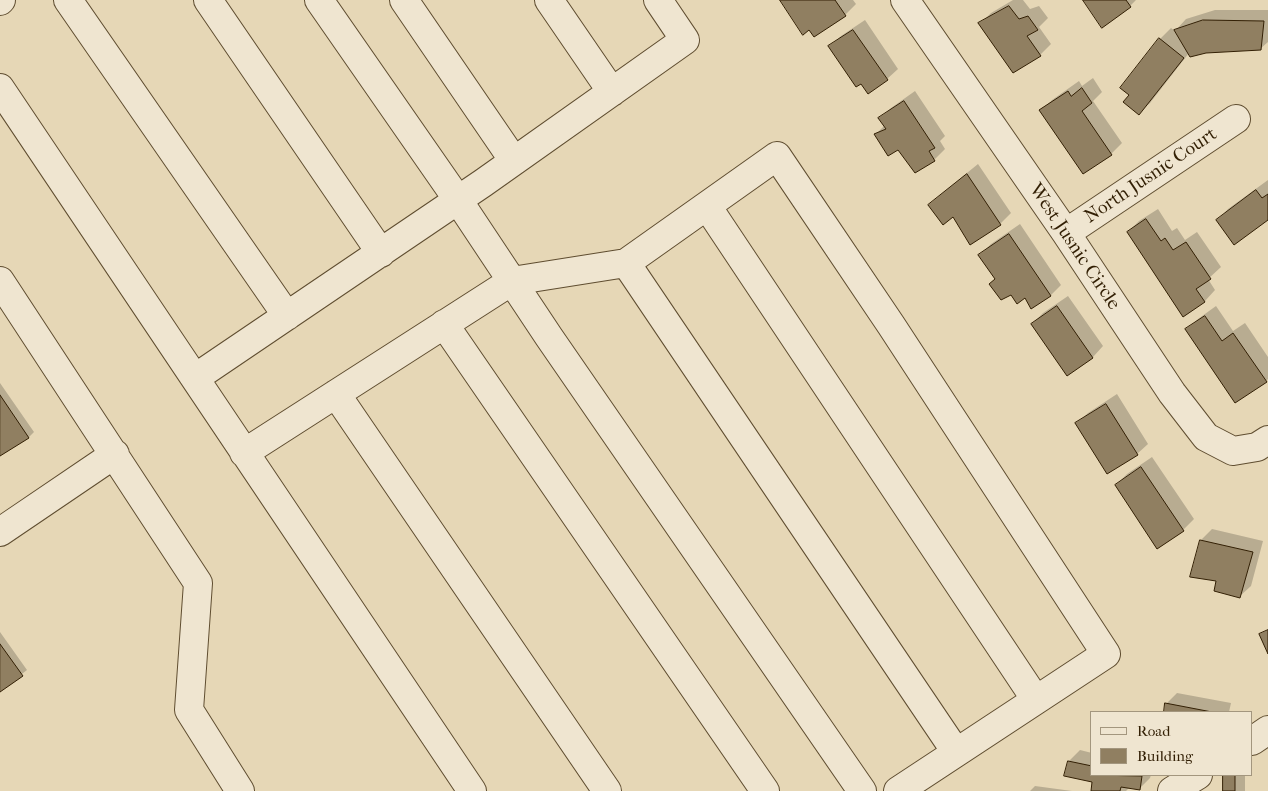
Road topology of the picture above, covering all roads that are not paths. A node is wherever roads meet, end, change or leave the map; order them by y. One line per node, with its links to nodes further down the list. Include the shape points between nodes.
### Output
1 (68, 0): 19 (street)
2 (208, 0): 15 (street)
3 (319, 0): 12 (street)
4 (404, 0): 11 (street)
5 (549, 0): 9 (street)
6 (658, 0): 9 (street, via 685,40)
7 (904, 0): 14 (street, West Jusnic Circle)
8 (0, 88): 21 (street)
9 (612, 92): 11 (street)
10 (1236, 118): 14 (street, North Jusnic Court)
11 (514, 161): 12 (street)
12 (458, 200): 15 (street); 18 (street)
13 (707, 206): 16 (street); 27 (street); 27 (street, via 777,156 891,325 1106,654)
14 (1066, 234): 23 (street, West Jusnic Circle, via 1172,393 1224,458 1257,448)
15 (381, 252): 19 (street)
16 (626, 263): 18 (street); 30 (street)
17 (0, 281): 25 (street)
18 (512, 281): 20 (street); 36 (street)
19 (287, 316): 21 (street)
20 (444, 324): 22 (street); 35 (street)
21 (195, 378): 24 (street)
22 (336, 394): 24 (street); 34 (street)
23 (1268, 440)
24 (244, 452): 33 (street)
25 (115, 454): 26 (street); 32 (street, via 198,583 188,710)
26 (0, 532)
27 (1036, 700): 30 (street)
28 (1268, 730): 29 (street)
29 (1253, 740)
30 (956, 752): 37 (street)
31 (1196, 776): 38 (street)
32 (240, 791)
33 (472, 791)
34 (607, 791)
35 (765, 791)
36 (862, 791)
37 (898, 791)
38 (1172, 791)

